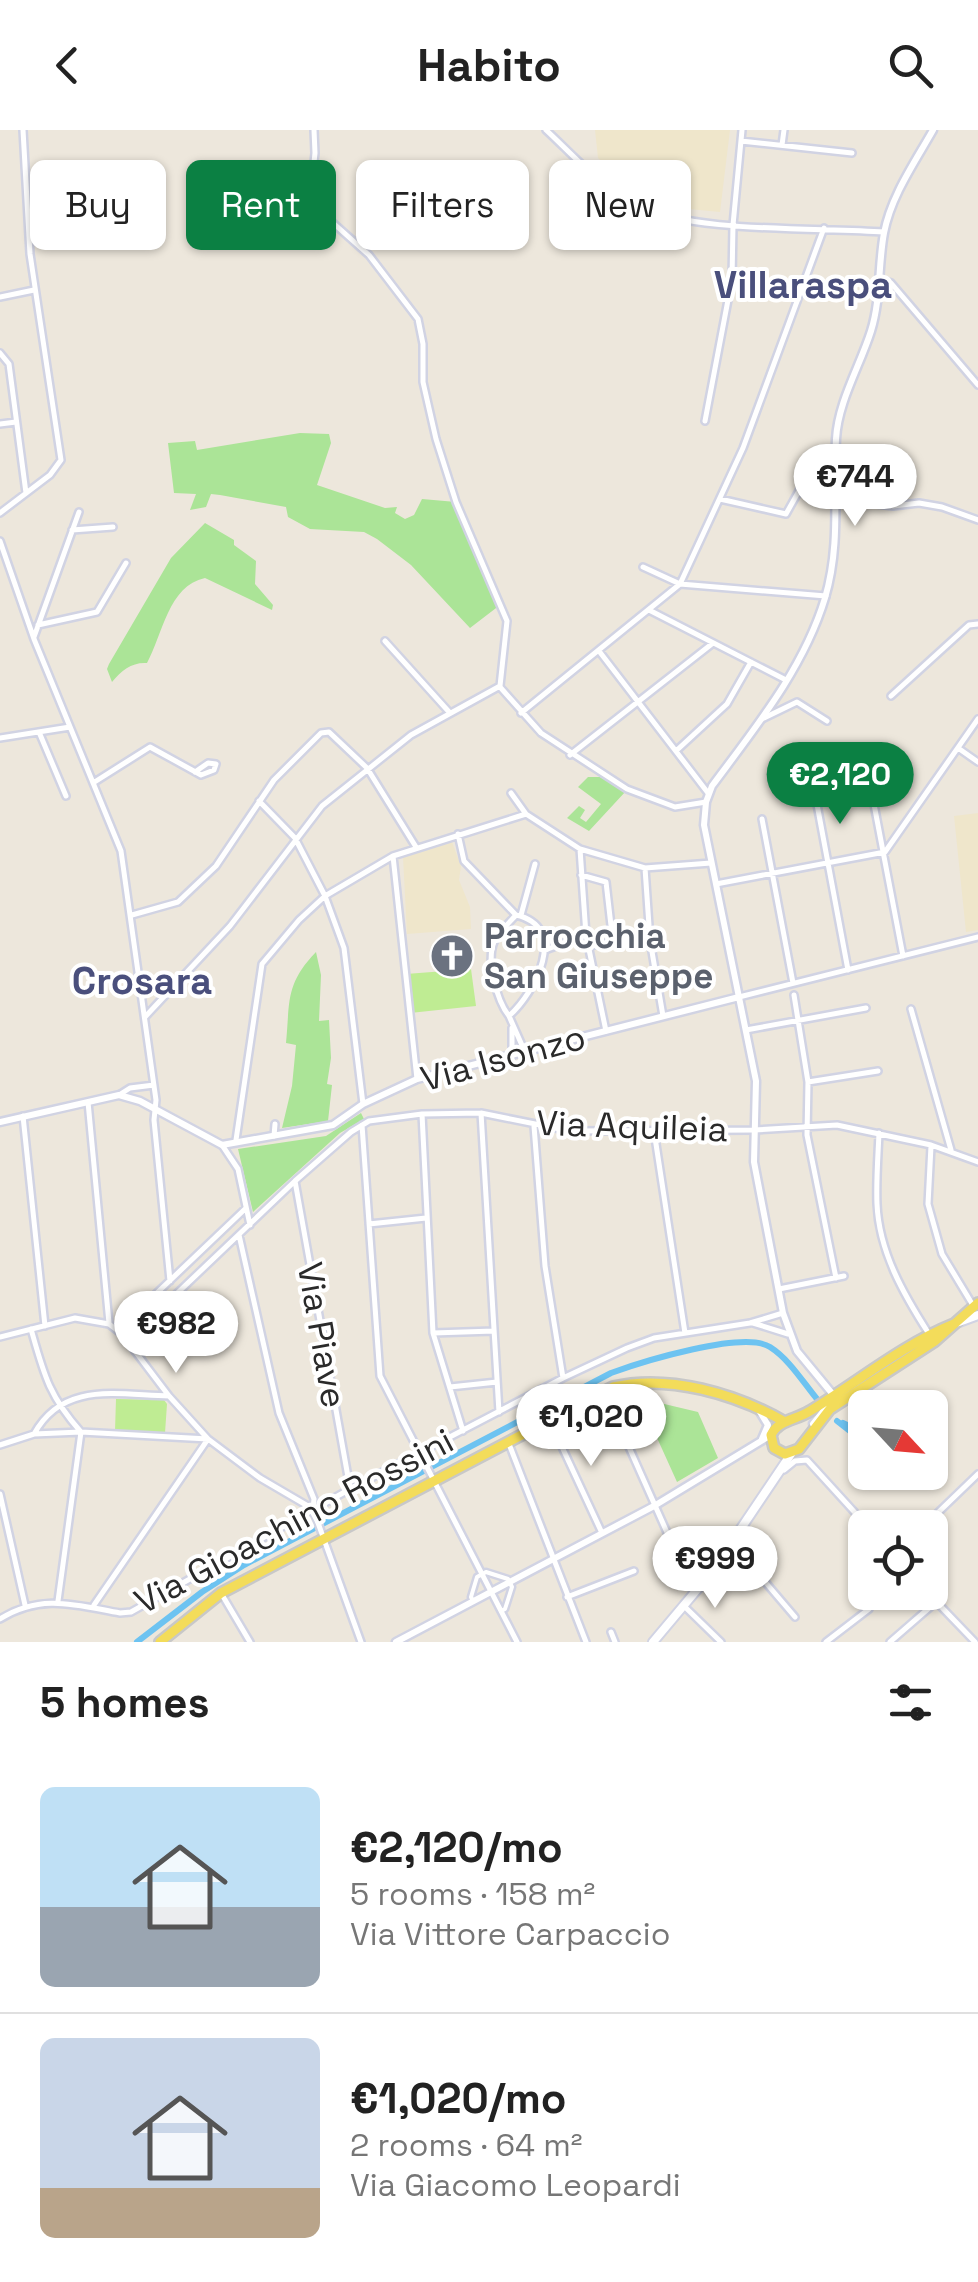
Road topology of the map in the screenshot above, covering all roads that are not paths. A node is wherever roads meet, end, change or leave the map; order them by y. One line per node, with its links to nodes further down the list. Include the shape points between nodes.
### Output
1 (23, 130): 14 (street)
2 (314, 130): 46 (street, via 317,204 369,255 418,318 433,428 506,621)
3 (546, 130): 10 (street, via 636,206)
4 (742, 130): 7 (street)
5 (784, 130): 8 (street)
6 (933, 130): 12 (street)
7 (741, 141): 8 (street); 10 (street)
8 (782, 145): 9 (street)
9 (852, 153)
10 (733, 225): 11 (street); 18 (street, via 732,278)
11 (824, 228): 12 (street); 24 (street)
12 (884, 232): 13 (street)
13 (880, 278): 17 (street); 22 (street, via 871,332 839,416)
14 (34, 290): 15 (street); 23 (street, via 61,460)
15 (0, 297)
16 (0, 353): 19 (street, via 9,364)
17 (978, 385)
18 (705, 421)
19 (16, 422): 20 (street); 23 (street)
20 (0, 424)
21 (800, 489): 24 (street, via 786,514)
22 (837, 489): 25 (street); 26 (street)
23 (26, 493): 28 (street)
24 (720, 499): 35 (street)
25 (837, 499): 26 (street); 36 (street)
26 (865, 502): 29 (street, via 919,503)
27 (78, 512): 31 (street)
28 (0, 513)
29 (978, 520)
30 (113, 527): 31 (street)
31 (72, 530): 39 (street)
32 (0, 541): 40 (street)
33 (126, 563): 39 (street, via 97,612)
34 (643, 567): 35 (street)
35 (680, 584): 36 (street); 37 (street)
36 (826, 596): 45 (street)
37 (649, 610): 42 (street); 43 (street)
38 (978, 624): 47 (street, via 968,625)
39 (38, 625): 40 (street)
40 (34, 639): 54 (street)
41 (385, 641): 49 (street)
42 (712, 643): 44 (street); 48 (street)
43 (599, 652): 48 (street); 50 (street)
44 (751, 662): 45 (street); 58 (street, via 727,704)
45 (786, 680): 51 (street)
46 (500, 686): 49 (street); 50 (street)
47 (891, 696)
48 (638, 701): 58 (street); 59 (street)
49 (450, 713): 61 (street)
50 (521, 714): 59 (street)
51 (761, 720): 53 (street, via 798,702); 65 (street)
52 (978, 720): 57 (street)
53 (828, 721)
54 (70, 727): 55 (street); 63 (street)
55 (39, 732): 56 (street); 66 (street)
56 (0, 738)
57 (958, 748): 60 (street); 76 (street)
58 (677, 750): 65 (street)
59 (570, 754): 65 (street, via 661,804 675,807)
60 (978, 762)
61 (367, 768): 69 (street, via 330,732 320,734); 73 (street); 74 (street)
62 (195, 772): 63 (street, via 150,747)
63 (93, 783): 87 (street, via 120,852)
64 (511, 793): 70 (street)
65 (708, 794): 78 (street, via 704,825)
66 (66, 796)
67 (816, 798): 79 (street)
68 (872, 799): 76 (street)
69 (259, 801): 73 (street); 87 (street, via 216,866 178,902)
70 (526, 814): 72 (street); 75 (street)
71 (762, 819): 82 (street)
72 (458, 834): 74 (street); 86 (street, via 464,861)
73 (295, 838): 85 (street); 105 (street, via 230,926)
74 (416, 847): 77 (street)
75 (580, 849): 81 (street); 83 (street)
76 (885, 852): 79 (street); 94 (street)
77 (394, 856): 85 (street); 113 (street)
78 (712, 863): 81 (street); 84 (street)
79 (829, 863): 82 (street); 95 (street)
80 (535, 864): 86 (street)
81 (645, 868): 104 (street)
82 (773, 874): 84 (street); 97 (street)
83 (580, 875): 88 (street); 91 (street, via 606,882)
84 (716, 884): 100 (street)
85 (324, 896): 118 (street, via 344,948); 132 (street, via 262,964)
86 (519, 915): 93 (street, via 543,934); 103 (street, via 492,953)
87 (132, 916): 105 (street)
88 (586, 935): 92 (street); 93 (street)
89 (978, 936): 94 (street)
90 (634, 940): 91 (street)
91 (613, 943): 92 (street)
92 (588, 946): 98 (street)
93 (545, 950): 103 (street, via 530,993)
94 (902, 956): 95 (street)
95 (848, 970): 97 (street)
96 (634, 980): 98 (street)
97 (793, 984): 100 (street)
98 (596, 986): 109 (street)
99 (794, 995): 106 (street)
100 (740, 997): 104 (street, Via Isonzo); 108 (street)
101 (866, 1008): 106 (street)
102 (911, 1008): 135 (street)
103 (510, 1016): 107 (street)
104 (663, 1016): 109 (street, Via Isonzo)
105 (145, 1018): 115 (street)
106 (798, 1022): 108 (street); 114 (street)
107 (512, 1025): 110 (street); 111 (street)
108 (746, 1030): 128 (street, via 756,1081)
109 (606, 1031): 110 (street, Via Isonzo)
110 (525, 1052): 111 (street, Via Isonzo)
111 (512, 1056): 113 (street, Via Isonzo)
112 (878, 1072): 114 (street)
113 (417, 1079): 118 (street, Via Isonzo)
114 (808, 1082): 127 (street)
115 (154, 1085): 116 (street); 119 (street)
116 (118, 1096): 117 (street); 119 (street)
117 (88, 1102): 122 (street); 151 (street)
118 (363, 1104): 131 (street, Via Isonzo, via 333,1125)
119 (155, 1110): 133 (street); 145 (street)
120 (482, 1113): 121 (street, Via Aquileia); 126 (street, Via Aquileia); 156 (street)
121 (422, 1114): 125 (street, Via Aquileia); 139 (street)
122 (23, 1116): 123 (street); 153 (street)
123 (0, 1122)
124 (275, 1124): 131 (street)
125 (362, 1125): 137 (street, Via Aquileia); 141 (street)
126 (534, 1126): 129 (street, Via Aquileia); 164 (street)
127 (807, 1127): 128 (street, Via Aquileia); 130 (street, Via Aquileia); 144 (street)
128 (754, 1130): 129 (street, Via Aquileia); 146 (street)
129 (654, 1131): 157 (street)
130 (879, 1133): 134 (street, Via Aquileia); 160 (street, via 876,1207 883,1238 898,1286)
131 (274, 1136): 132 (street, Via Isonzo)
132 (236, 1140): 133 (street, Via Isonzo)
133 (222, 1145): 138 (street, via 238,1169)
134 (931, 1145): 135 (street, Via Aquileia); 148 (street, via 928,1204 942,1254)
135 (951, 1150): 136 (street, Via Aquileia)
136 (978, 1162)
137 (294, 1181): 140 (street, Via Aquileia); 192 (street, Via Piave)
138 (245, 1209): 140 (street); 145 (street)
139 (427, 1218): 141 (street); 158 (street)
140 (250, 1224): 142 (street, Via Aquileia)
141 (369, 1224): 186 (street, via 380,1376)
142 (239, 1235): 147 (street, Via Aquileia); 191 (street, via 279,1413)
143 (844, 1276): 144 (street)
144 (836, 1278): 146 (street)
145 (170, 1281): 155 (street)
146 (778, 1290): 149 (street)
147 (164, 1307): 162 (street, Via Aquileia); 163 (street)
148 (976, 1308): 152 (main road)
149 (783, 1313): 150 (street, Via Gioachino Rossini); 159 (street)
150 (750, 1322): 157 (street, Via Gioachino Rossini); 159 (street, Via Gioachino Rossini)
151 (109, 1324): 153 (street, via 75,1318); 155 (street)
152 (954, 1324): 160 (main road); 176 (main road, via 830,1409)
153 (45, 1326): 154 (street)
154 (31, 1329): 161 (street); 170 (street)
155 (118, 1330): 162 (street)
156 (494, 1330): 158 (street); 165 (street)
157 (685, 1332): 164 (street, Via Gioachino Rossini, via 654,1338)
158 (432, 1333): 166 (street)
159 (788, 1334): 168 (street)
160 (929, 1334): 168 (main road)
161 (0, 1338)
162 (128, 1340): 169 (street)
163 (202, 1351)
164 (562, 1378): 172 (street, Via Gioachino Rossini)
165 (497, 1382): 166 (street); 172 (street)
166 (449, 1387): 177 (street)
167 (604, 1391): 171 (main road, via 661,1382); 174 (main road); 195 (street)
168 (834, 1394): 173 (main road); 176 (street)
169 (169, 1396): 170 (street, via 76,1395); 181 (street)
170 (58, 1407): 178 (street); 180 (street)
171 (760, 1410): 173 (main road); 175 (main road); 179 (main road); 183 (street, via 768,1426)
172 (499, 1412): 177 (street, Via Gioachino Rossini)
173 (809, 1412): 175 (main road)
174 (550, 1420): 182 (main road); 200 (street)
175 (788, 1422): 179 (main road); 185 (main road, via 802,1430)
176 (812, 1430): 185 (main road)
177 (463, 1431): 186 (street, Via Gioachino Rossini)
178 (81, 1432): 180 (street); 181 (street); 211 (street)
179 (772, 1433): 183 (street); 185 (main road, via 775,1449)
180 (34, 1434): 184 (street)
181 (208, 1438): 194 (street); 213 (street)
182 (508, 1441): 190 (main road); 202 (street)
183 (758, 1444): 195 (street)
184 (0, 1445)
185 (797, 1450): 187 (street); 189 (main road)
186 (420, 1454): 190 (street); 192 (street, Via Gioachino Rossini)
187 (808, 1460): 189 (street, via 794,1461); 197 (street)
188 (978, 1474): 198 (street)
189 (778, 1476): 201 (main road)
190 (432, 1477): 199 (main road); 204 (street)
191 (309, 1489): 194 (street); 196 (street)
192 (350, 1489): 196 (street, Via Gioachino Rossini)
193 (0, 1494): 212 (street)
194 (302, 1501): 196 (street)
195 (654, 1506): 200 (street); 208 (street)
196 (313, 1508): 199 (street); 213 (street, Via Gioachino Rossini, via 131,1612)
197 (853, 1510)
198 (941, 1510)
199 (322, 1529): 207 (main road); 224 (street)
200 (602, 1534): 202 (street)
201 (731, 1542): 208 (main road); 219 (street)
202 (552, 1560): 205 (street); 209 (street)
203 (634, 1571): 209 (street)
204 (484, 1573): 205 (street); 206 (street); 210 (street, via 477,1577)
205 (509, 1582): 206 (street); 218 (street)
206 (491, 1592): 210 (street); 218 (street)
207 (221, 1593): 222 (main road); 223 (street)
208 (694, 1594): 214 (main road)
209 (566, 1597): 227 (street)
210 (473, 1601): 225 (street)
211 (58, 1602): 212 (street, Via Gioachino Rossini); 213 (street, Via Gioachino Rossini)
212 (25, 1605): 220 (street, Via Gioachino Rossini)
213 (93, 1606)
214 (684, 1606): 229 (main road); 230 (street)
215 (867, 1610): 231 (street)
216 (927, 1610): 232 (street)
217 (944, 1610): 233 (street)
218 (501, 1611): 226 (street)
219 (794, 1617)
220 (0, 1619)
221 (611, 1632): 228 (street)
222 (160, 1642)
223 (250, 1642)
224 (361, 1642)
225 (396, 1642)
226 (516, 1642)
227 (586, 1642)
228 (615, 1642)
229 (653, 1642)
230 (721, 1642)
231 (826, 1642)
232 (890, 1642)
233 (977, 1642)

